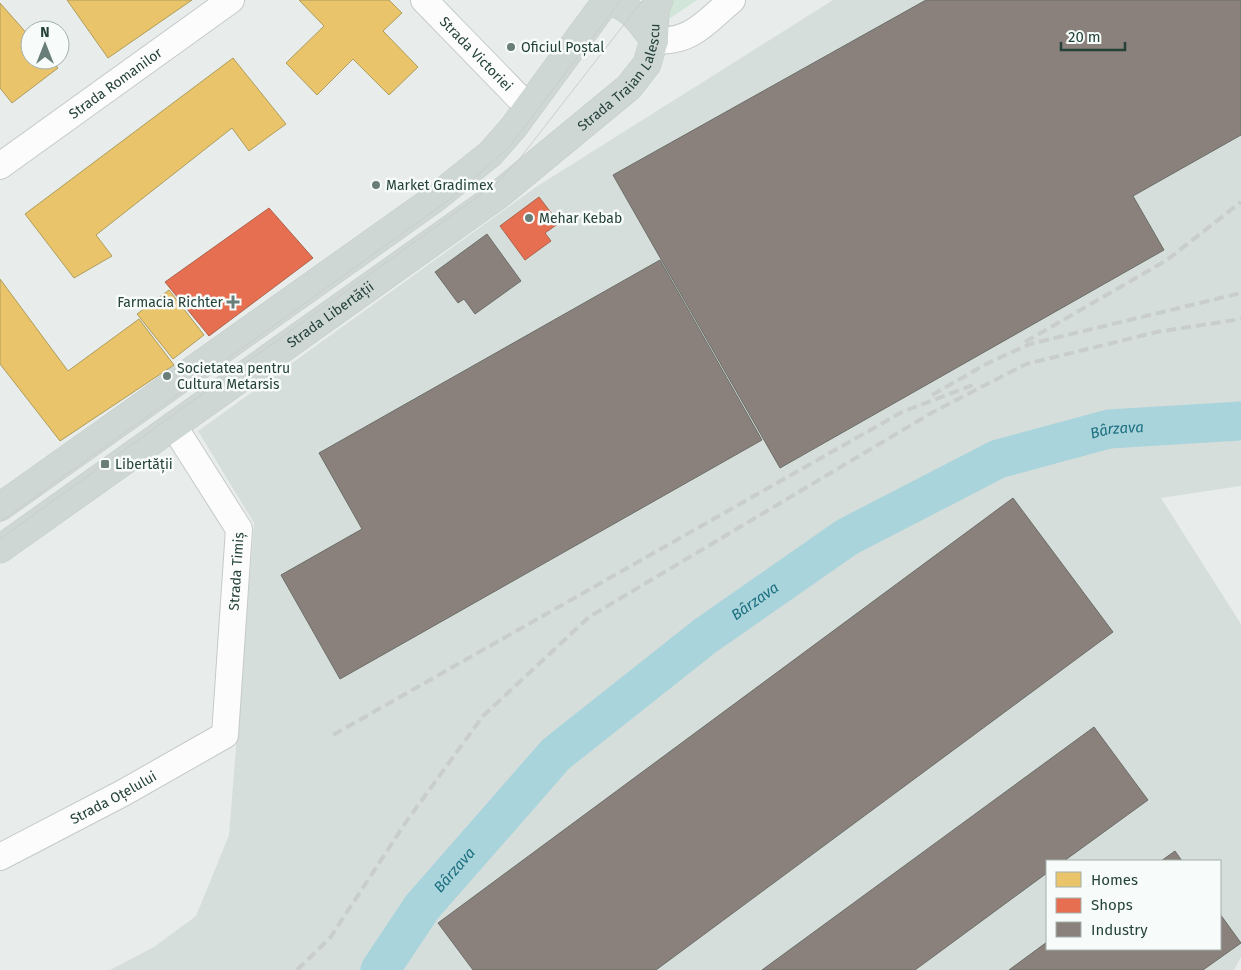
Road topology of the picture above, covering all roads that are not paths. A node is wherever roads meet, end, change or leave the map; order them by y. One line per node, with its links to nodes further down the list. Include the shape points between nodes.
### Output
1 (231, 0): 9 (street, Strada Romanilor)
2 (424, 0): 7 (street, Strada Victoriei)
3 (606, 0): 6 (main road, via 627,7); 7 (main road)
4 (659, 0): 6 (main road, Strada Traian Lalescu, via 655,9)
5 (732, 0): 6 (street, via 691,35 671,42)
6 (654, 40): 8 (main road, Strada Traian Lalescu, via 648,64 629,87)
7 (528, 107): 11 (main road, via 490,154 434,199)
8 (559, 142): 10 (main road, Strada Libertății, via 481,207)
9 (0, 166)
10 (173, 425): 12 (main road, Strada Libertății); 13 (street, Strada Timiș, via 239,529)
11 (0, 507)
12 (0, 549)
13 (225, 735): 14 (street, Strada Oțelului)
14 (0, 857)

